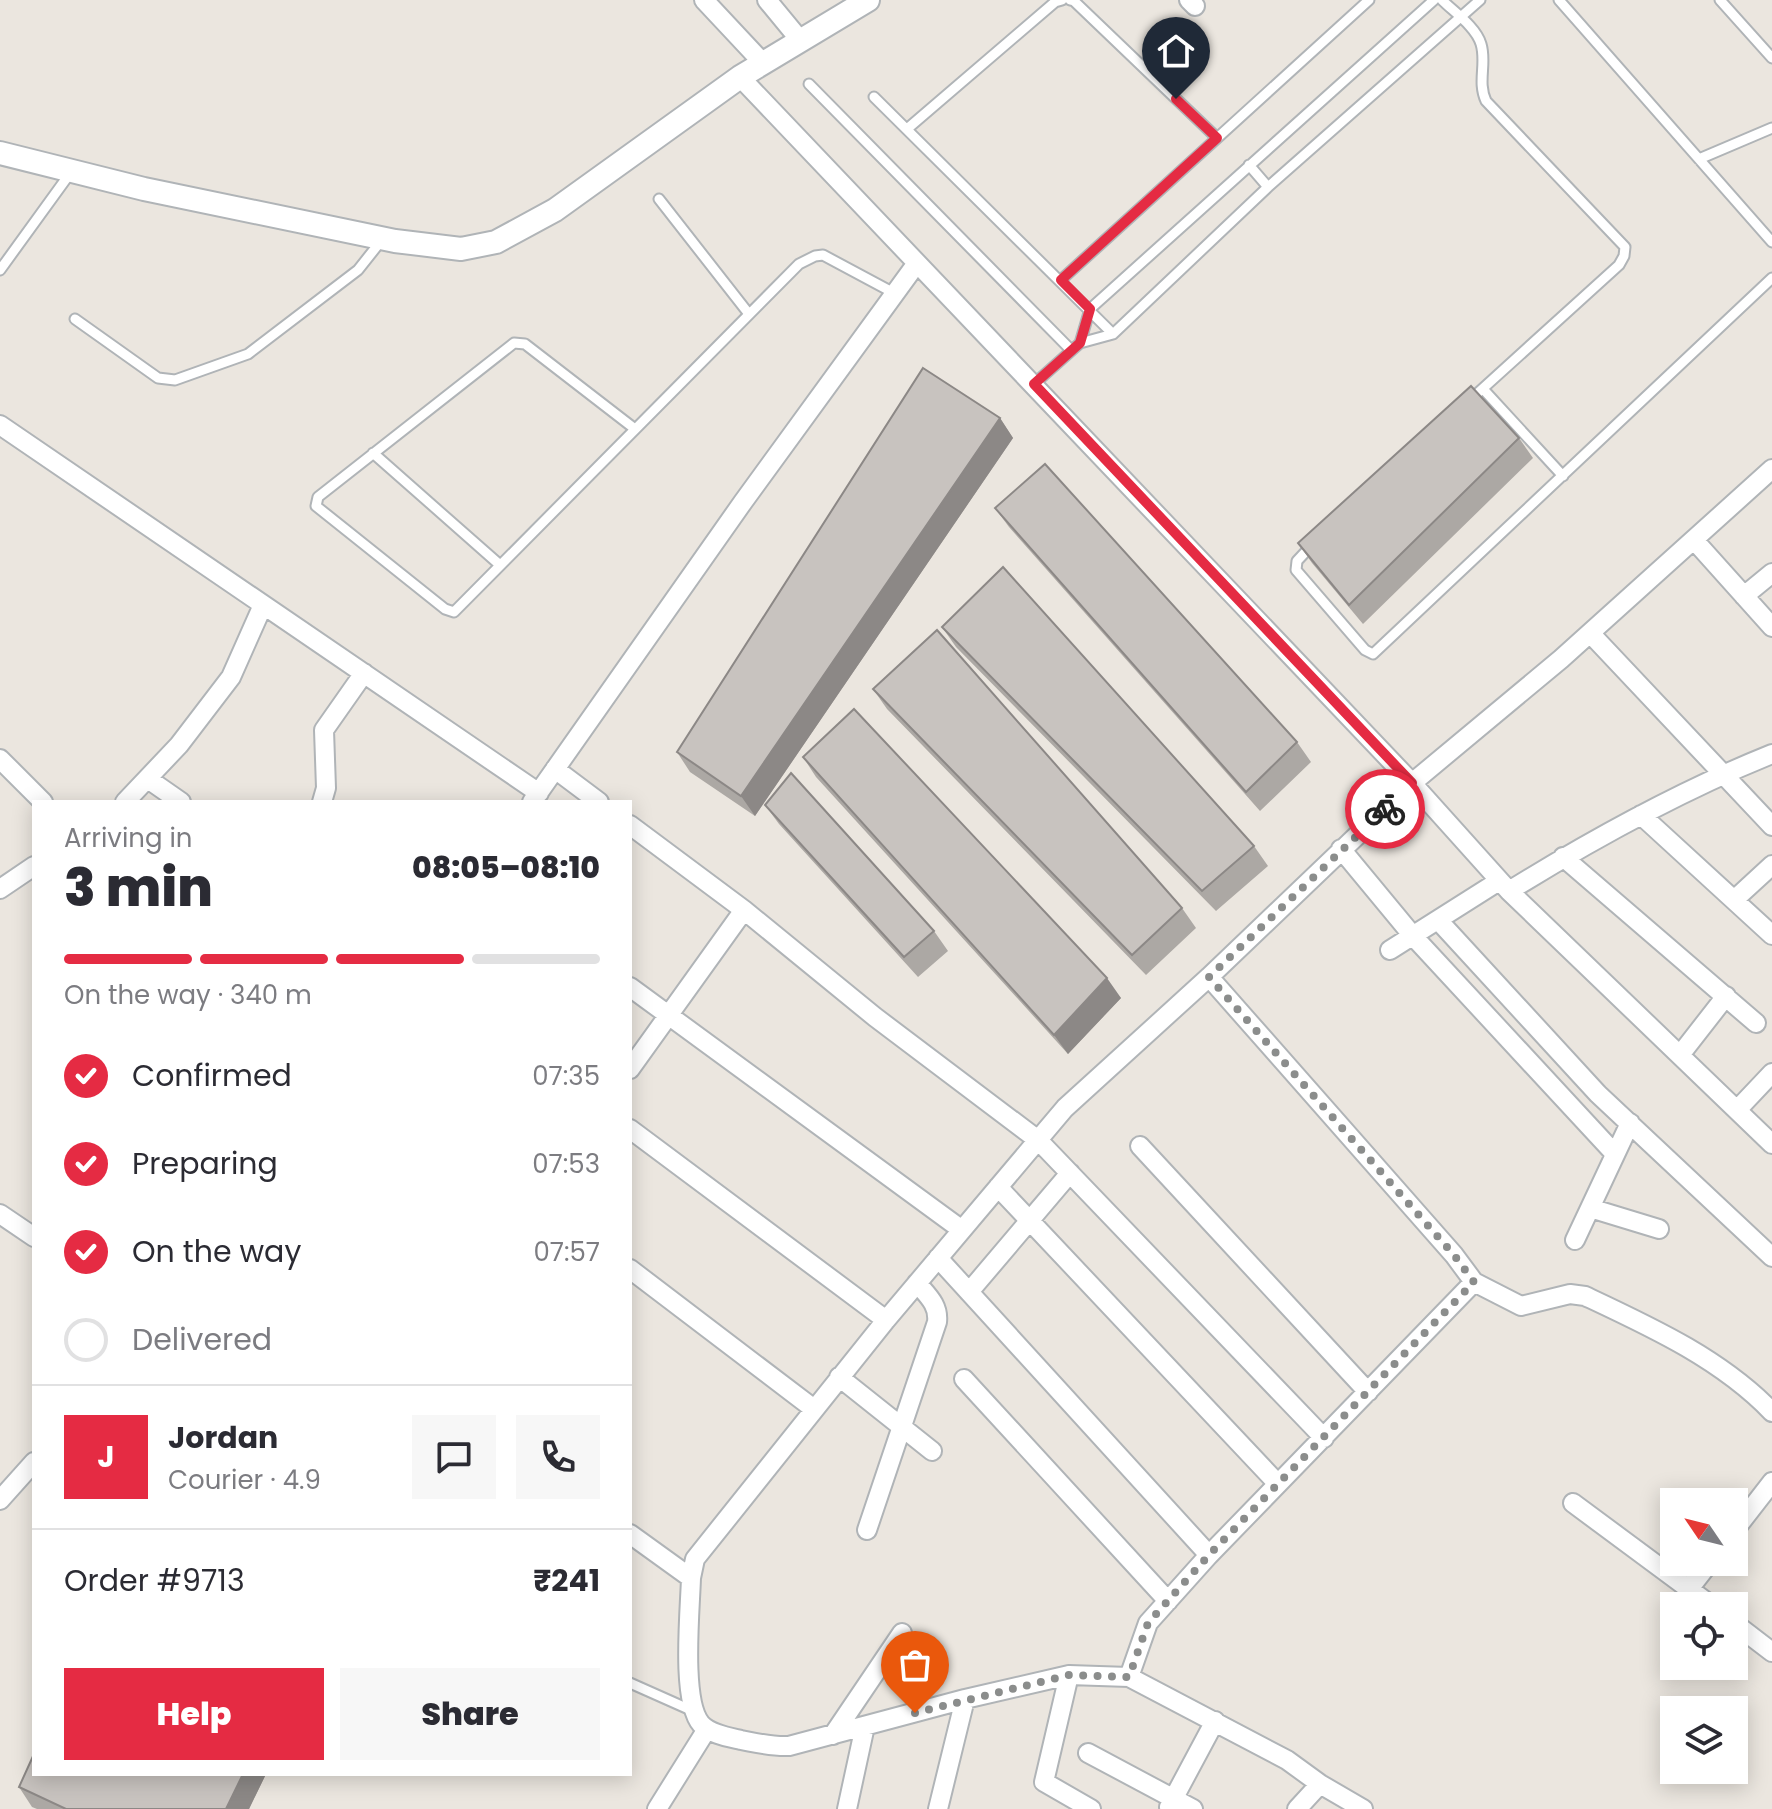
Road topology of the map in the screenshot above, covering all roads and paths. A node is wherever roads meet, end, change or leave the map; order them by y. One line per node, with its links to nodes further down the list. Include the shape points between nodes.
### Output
1 (704, 0): 15 (street)
2 (767, 0): 13 (street)
3 (868, 0): 13 (street)
4 (1062, 0): 20 (lane)
5 (1070, 0): 21 (lane)
6 (1369, 0): 21 (lane)
7 (1434, 0): 24 (lane)
8 (1442, 0): 12 (lane)
9 (1480, 0): 12 (lane)
10 (1559, 0): 23 (lane)
11 (1720, 0): 14 (lane)
12 (1460, 18): 26 (lane); 41 (lane, via 1481,44 1486,101 1625,247 1619,265)
13 (800, 40): 15 (street)
14 (1772, 58)
15 (763, 63): 16 (street)
16 (740, 77): 28 (street, via 555,210 496,242 461,249); 30 (street)
17 (809, 84): 39 (lane)
18 (874, 97): 20 (lane)
19 (1772, 128): 23 (lane)
20 (907, 129): 33 (lane)
21 (1217, 138): 33 (lane)
22 (0, 153): 25 (street)
23 (1699, 159): 29 (lane)
24 (1249, 165): 26 (lane); 35 (lane)
25 (72, 171): 28 (street); 31 (lane)
26 (1268, 187): 38 (lane)
27 (659, 199): 36 (lane)
28 (382, 239): 37 (lane, via 358,270 248,354 175,380 158,378)
29 (1772, 242)
30 (917, 263): 34 (street); 40 (street)
31 (0, 270)
32 (1772, 278): 47 (lane)
33 (1061, 280): 35 (lane)
34 (894, 293): 36 (lane, via 831,258 815,256 799,264); 59 (street)
35 (1090, 309): 38 (lane); 39 (lane)
36 (749, 314): 44 (lane)
37 (75, 319)
38 (1113, 334): 39 (lane)
39 (1076, 347): 40 (lane)
40 (1034, 384): 62 (street)
41 (1483, 389): 42 (lane); 47 (lane)
42 (1460, 410)
43 (0, 425): 53 (street)
44 (635, 429): 45 (lane, via 525,344 514,343); 50 (lane)
45 (373, 453): 50 (lane); 50 (lane, via 318,497 316,506 450,612 458,610)
46 (1772, 469): 49 (street)
47 (1563, 476): 48 (lane, via 1373,654 1296,570 1301,555)
48 (1324, 534)
49 (1694, 540): 52 (street); 55 (street)
50 (500, 565)
51 (1772, 573): 52 (street)
52 (1744, 596): 54 (street)
53 (263, 605): 56 (street); 61 (street, via 231,677)
54 (1772, 627)
55 (1590, 633): 60 (street); 62 (street)
56 (364, 673): 63 (street); 67 (street, via 324,730)
57 (1772, 754): 60 (street)
58 (0, 759): 64 (street)
59 (555, 769): 63 (street); 68 (street)
60 (1722, 774): 69 (street); 71 (street)
61 (148, 779): 65 (street); 66 (street)
62 (1412, 783): 72 (street); 76 (street)
63 (536, 797)
64 (41, 800)
65 (127, 800)
66 (178, 800)
67 (323, 800)
68 (596, 800)
69 (1641, 815): 73 (street); 78 (street)
70 (632, 826): 79 (street)
71 (1772, 826)
72 (1341, 849): 82 (street); 84 (street)
73 (1563, 857): 76 (street); 86 (street)
74 (1772, 865): 78 (street)
75 (32, 867): 77 (street)
76 (1504, 886): 80 (street); 89 (street)
77 (0, 889)
78 (1734, 900): 81 (street)
79 (744, 910): 87 (street); 95 (street)
80 (1438, 920): 82 (street); 93 (street, via 1542,1036)
81 (1772, 935)
82 (1413, 936): 83 (street); 98 (street)
83 (1390, 950)
84 (1209, 977): 95 (street, via 1065,1108); 111 (street)
85 (632, 988): 87 (street)
86 (1726, 996): 88 (street); 89 (street)
87 (669, 1015): 90 (street); 105 (street)
88 (1756, 1023)
89 (1680, 1055): 92 (street)
90 (632, 1066)
91 (1772, 1073): 92 (street)
92 (1737, 1110): 96 (street)
93 (1630, 1123): 98 (street); 108 (street)
94 (632, 1130): 114 (street)
95 (1038, 1140): 99 (street); 100 (street)
96 (1772, 1144)
97 (1140, 1146): 117 (street)
98 (1615, 1154): 101 (street)
99 (1070, 1173): 103 (street); 121 (street)
100 (998, 1187): 103 (street); 105 (street)
101 (1590, 1208): 104 (street); 107 (street)
102 (0, 1214): 106 (street)
103 (1030, 1221): 113 (street); 125 (street)
104 (1659, 1229)
105 (962, 1230): 109 (street)
106 (32, 1236)
107 (1575, 1240)
108 (1772, 1257)
109 (938, 1258): 112 (street); 113 (street)
110 (632, 1271): 118 (street)
111 (1474, 1282): 117 (street); 119 (street, via 1521,1306 1570,1294 1585,1296 1669,1337 1737,1381)
112 (917, 1283): 114 (street); 120 (street, via 935,1305 937,1322)
113 (969, 1292): 131 (street)
114 (886, 1320): 115 (street)
115 (839, 1377): 118 (street); 120 (street)
116 (964, 1379): 136 (street)
117 (1368, 1392): 121 (street)
118 (814, 1409): 133 (street, via 695,1559)
119 (1772, 1412)
120 (901, 1427): 122 (street); 129 (street)
121 (1324, 1438): 125 (street)
122 (932, 1451)
123 (32, 1464): 126 (street)
124 (1772, 1482): 128 (street)
125 (1278, 1484): 131 (street)
126 (4, 1489)
127 (1573, 1503): 134 (street)
128 (1748, 1513)
129 (867, 1530)
130 (632, 1535): 133 (street)
131 (1209, 1555): 136 (street)
132 (1699, 1576): 134 (street)
133 (691, 1578): 144 (street)
134 (1689, 1589): 135 (street)
135 (1693, 1592)
136 (1168, 1601): 141 (street, via 1148,1623)
137 (902, 1633): 148 (street)
138 (1748, 1634): 139 (street)
139 (1772, 1652)
140 (1069, 1675): 141 (street); 143 (street); 155 (street, via 1044,1782)
141 (1129, 1677): 145 (street)
142 (632, 1684): 144 (lane)
143 (965, 1699): 146 (street); 154 (street)
144 (693, 1711): 147 (street)
145 (1215, 1721): 150 (street); 151 (street)
146 (865, 1726): 148 (street); 153 (street)
147 (707, 1729): 148 (street, via 773,1747); 152 (street)
148 (833, 1735)
149 (1088, 1753): 151 (street)
150 (1320, 1784): 157 (street); 158 (street)
151 (1170, 1804): 156 (street)
152 (657, 1809)
153 (847, 1809)
154 (938, 1809)
155 (1091, 1809)
156 (1193, 1809)
157 (1297, 1809)
158 (1363, 1809)

